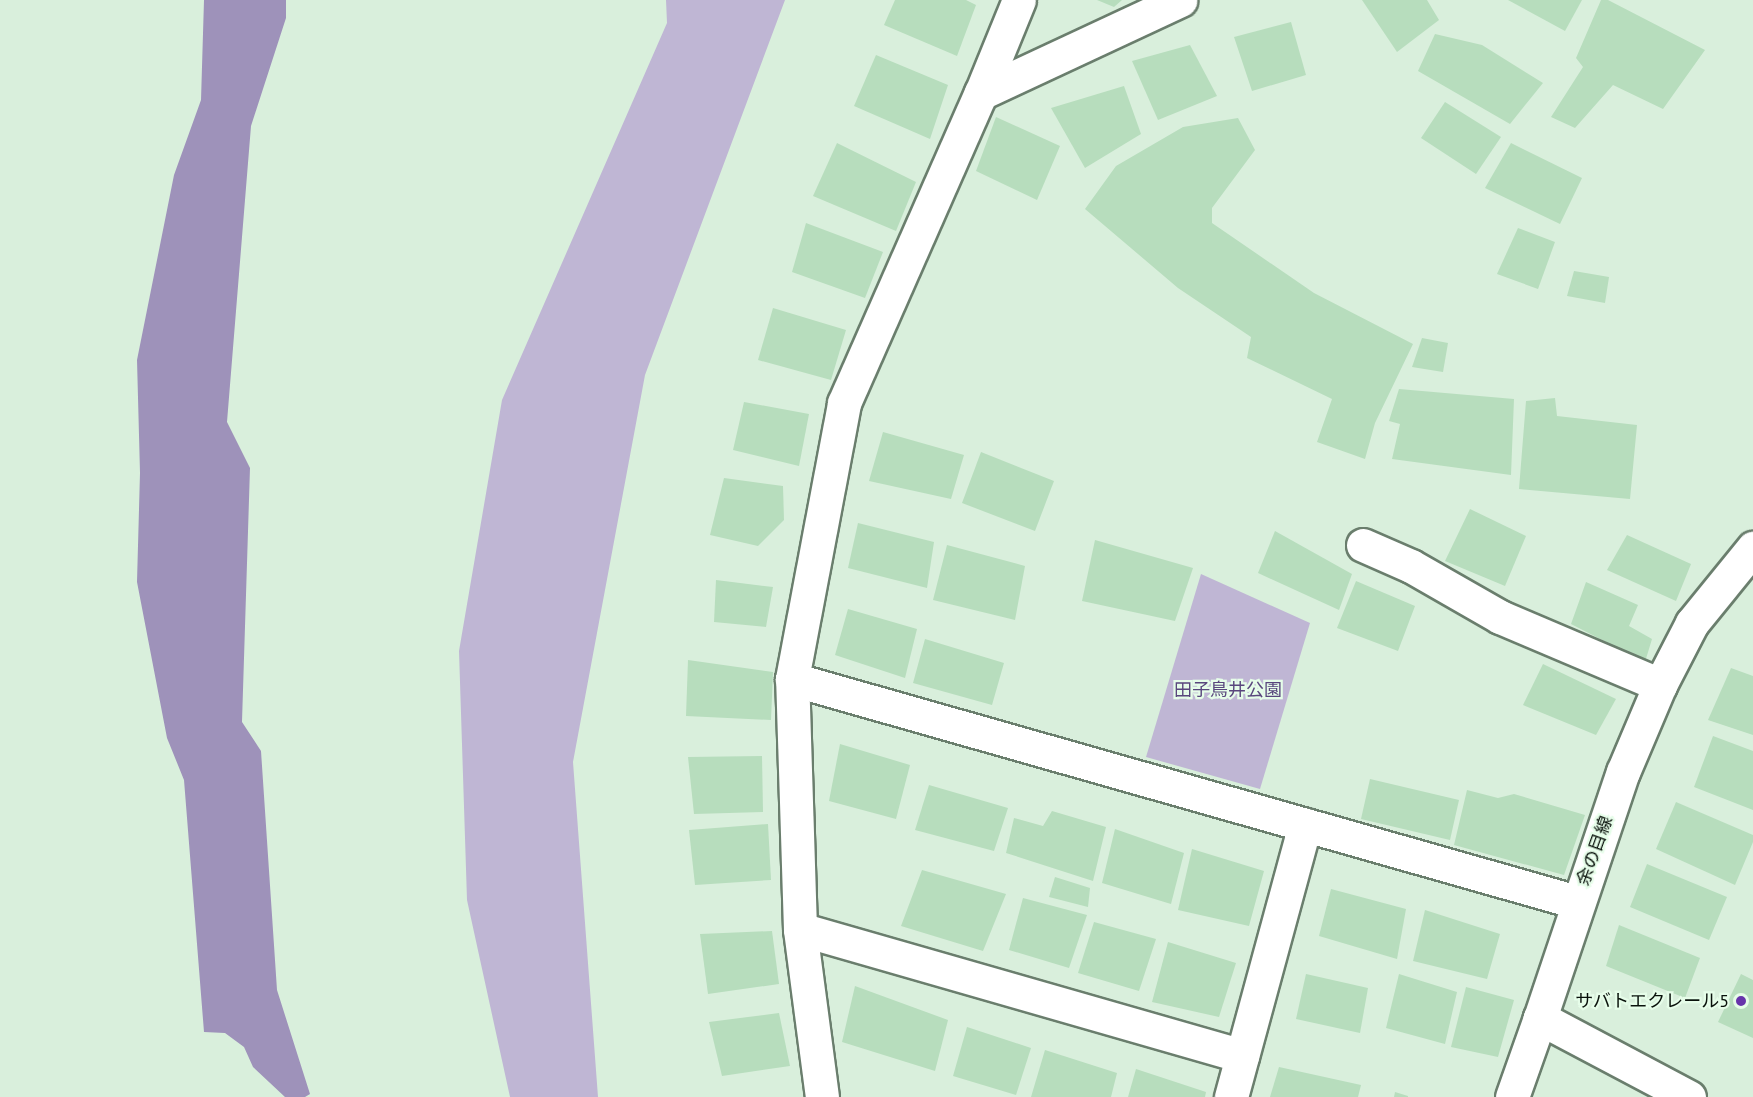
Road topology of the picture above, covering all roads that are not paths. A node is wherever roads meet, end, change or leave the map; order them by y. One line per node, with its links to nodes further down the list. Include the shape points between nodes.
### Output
1 (1018, 0): 3 (street)
2 (1180, 0): 3 (street)
3 (981, 93): 6 (street, via 844,403)
4 (1363, 545): 7 (street, via 1411,566 1500,617)
5 (1753, 548): 7 (street, 余の目線, via 1692,623)
6 (792, 679): 8 (street); 10 (street)
7 (1660, 685): 9 (street, 余の目線, via 1623,772)
8 (1305, 825): 9 (street); 12 (street)
9 (1577, 902): 11 (street, 余の目線)
10 (800, 928): 12 (street); 13 (street)
11 (1540, 1018): 15 (street, 余の目線); 16 (street)
12 (1242, 1056): 14 (street)
13 (822, 1097)
14 (1231, 1097)
15 (1512, 1097)
16 (1689, 1097)

